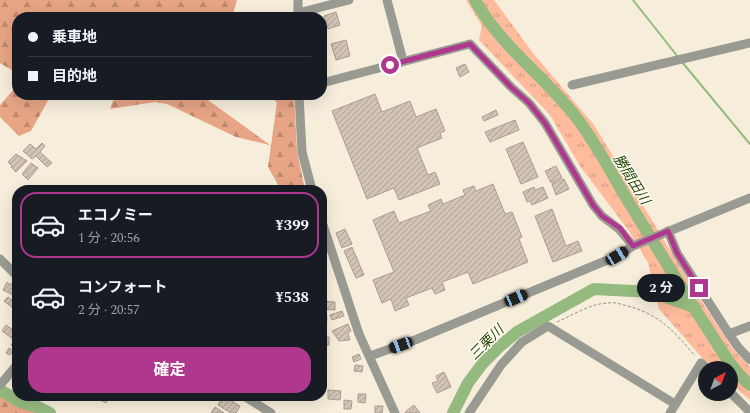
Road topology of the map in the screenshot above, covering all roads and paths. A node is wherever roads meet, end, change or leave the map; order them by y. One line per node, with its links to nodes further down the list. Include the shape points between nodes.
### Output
1 (298, 0): 4 (street)
2 (349, 0): 5 (street)
3 (386, 0): 7 (street)
4 (298, 12)
5 (308, 12)
6 (750, 43): 9 (street)
7 (403, 61): 8 (street); 15 (street, via 470,44 529,103 545,123 593,205)
8 (327, 82)
9 (572, 85)
10 (299, 100): 11 (street, via 302,152)
11 (311, 185)
12 (750, 198): 13 (street)
13 (666, 232): 15 (street); 20 (street)
14 (327, 237): 21 (street, via 359,334)
15 (635, 245): 21 (street, via 617,256 415,340)
16 (0, 259): 17 (street)
17 (12, 271)
18 (548, 326): 23 (path, via 597,305 609,303 637,308 655,316 678,336); 29 (street); 30 (street, via 522,342 501,365)
19 (750, 326): 20 (street)
20 (729, 334): 22 (street)
21 (370, 356): 33 (street)
22 (750, 360)
23 (700, 361)
24 (12, 371): 26 (street)
25 (698, 372): 29 (street)
26 (0, 384)
27 (738, 400): 31 (street)
28 (252, 401): 32 (street)
29 (675, 404): 34 (street)
30 (471, 412)
31 (750, 412)
32 (271, 413)
33 (395, 413)
34 (670, 413)

